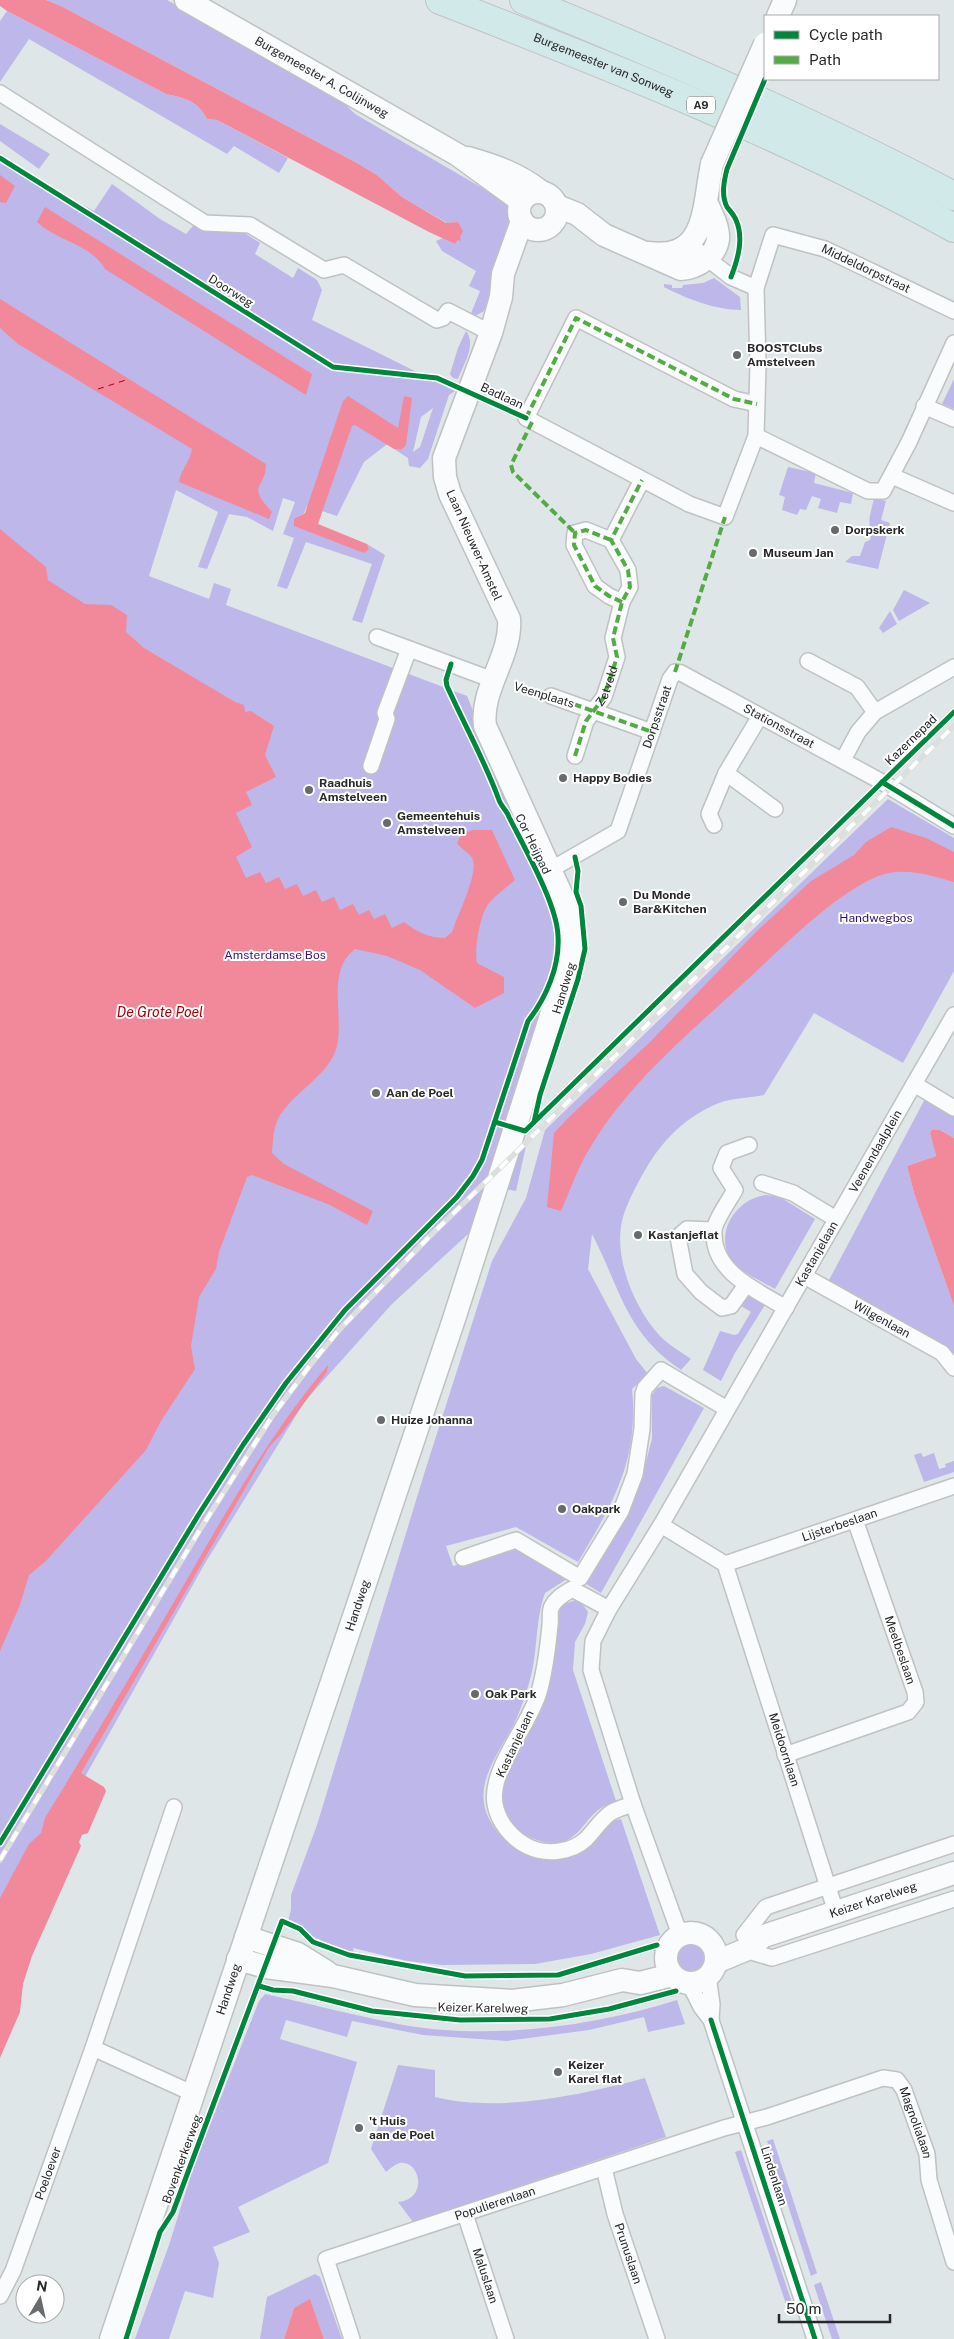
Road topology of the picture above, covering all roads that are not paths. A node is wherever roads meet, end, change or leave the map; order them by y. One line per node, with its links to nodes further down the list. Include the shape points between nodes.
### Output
1 (186, 0): 10 (main road, Burgemeester A. Colijnweg, via 458,155)
2 (440, 0): 11 (highway, Burgemeester van Sonweg / A9, via 626,72 789,144)
3 (524, 0): 8 (highway, A9, via 671,60 809,122)
4 (785, 0): 5 (main road)
5 (778, 15)
6 (764, 46): 9 (main road, bridge, via 712,164)
7 (0, 93): 17 (street, via 205,223 250,225 324,270 344,265 437,320 448,311)
8 (954, 196)
9 (706, 202): 12 (main road, via 698,232); 14 (main road, via 718,240)
10 (538, 212): 13 (main road, Burgemeester A. Colijnweg, via 577,214 604,234); 17 (main road, Laan Nieuwer-Amstel, via 503,274 501,297)
11 (954, 228)
12 (689, 244): 13 (main road, Burgemeester A. Colijnweg, via 664,255); 14 (street)
13 (642, 252): 14 (main road, Burgemeester A. Colijnweg, via 681,269)
14 (707, 259): 15 (street)
15 (756, 288): 16 (street, Middeldorpstraat, via 773,235 825,249); 19 (street)
16 (954, 311)
17 (490, 333): 33 (main road, Laan Nieuwer-Amstel, via 444,458 444,477 509,619 509,634)
18 (954, 343): 20 (street)
19 (757, 404): 22 (street); 24 (street, Badlaan, via 734,399 576,318 526,418)
20 (924, 406): 21 (street); 23 (street)
21 (954, 419)
22 (756, 436): 23 (street, via 868,491 883,491); 24 (street, Badlaan, via 725,517 689,504)
23 (892, 476): 25 (street)
24 (642, 480): 26 (street)
25 (954, 503)
26 (611, 540): 27 (street, Zetveld, via 628,570 630,587); 27 (street, via 586,530 575,533 574,545 595,586)
27 (622, 602): 35 (street, Zetveld, via 614,638 617,657 604,697)
28 (376, 637): 29 (street)
29 (409, 649): 33 (street); 41 (street, via 385,714 387,720)
30 (808, 662): 36 (street, via 857,686)
31 (954, 667): 36 (street)
32 (675, 672): 37 (street, Stationsstraat, via 681,672); 38 (street, Dorpsstraat)
33 (493, 680): 46 (main road, Laan Nieuwer-Amstel, via 484,710 485,726)
34 (551, 696): 35 (street, Veenplaats)
35 (595, 711): 38 (street, Veenplaats); 39 (street, Veenplaats, via 586,721)
36 (875, 712): 40 (street, via 858,732)
37 (760, 716): 40 (street, Stationsstraat); 42 (street)
38 (652, 732): 46 (street, Dorpsstraat, via 618,831)
39 (575, 756)
40 (843, 760): 45 (street, Stationsstraat)
41 (371, 766)
42 (726, 773): 43 (street); 44 (street, via 709,814)
43 (776, 809)
44 (714, 825)
45 (954, 826)
46 (550, 870): 74 (main road, Handweg, via 567,908 570,956 454,1319)
47 (954, 1015): 48 (street, Veenendaalplein)
48 (914, 1084): 49 (street); 52 (street, Veenendaalplein)
49 (954, 1108)
50 (749, 1145): 53 (street, via 727,1153 721,1168 735,1190)
51 (762, 1183): 52 (street, Kastanjelaan, via 794,1193)
52 (836, 1218): 54 (street, Kastanjelaan)
53 (713, 1230): 55 (street, via 717,1251 725,1268); 55 (street, via 687,1229 678,1237 685,1274 722,1308 731,1306)
54 (804, 1276): 56 (street, Kastanjelaan); 57 (street, Wilgenlaan, via 942,1353)
55 (746, 1285): 56 (street)
56 (786, 1308): 58 (street, Kastanjelaan)
57 (954, 1368)
58 (727, 1409): 61 (street, Kastanjelaan); 62 (street, via 661,1370 645,1388 636,1474 621,1510 580,1578 516,1540)
59 (954, 1486): 60 (street, Lijsterbeslaan)
60 (855, 1520): 63 (street, Lijsterbeslaan); 65 (street, Meelbeslaan, via 916,1702 908,1712)
61 (661, 1525): 63 (street); 64 (street, Kastanjelaan)
62 (463, 1558)
63 (725, 1564): 65 (street, Meidoornlaan)
64 (609, 1609): 66 (street, Kastanjelaan, via 593,1641 591,1670); 66 (street, Kastanjelaan, via 572,1589 559,1596 551,1607 539,1693 502,1768 495,1803 501,1821 513,1837 530,1847 551,1852 571,1848 585,1840 611,1813)
65 (785, 1755): 70 (street, Meidoornlaan)
66 (633, 1804): 73 (street, Kastanjelaan)
67 (174, 1807): 79 (street, Poeloever)
68 (954, 1844): 70 (street, Keizer Karelweg)
69 (954, 1873): 72 (main road, Keizer Karelweg)
70 (828, 1887): 72 (street, Meidoornlaan); 75 (street, Keizer Karelweg, via 766,1907)
71 (954, 1899): 75 (street, Keizer Karelweg, via 772,1958)
72 (836, 1912): 75 (main road, Keizer Karelweg)
73 (680, 1935): 77 (main road, via 669,1945); 77 (main road, via 695,1933)
74 (246, 1937): 76 (main road, Handweg); 78 (main road, Keizer Karelweg, via 298,1954)
75 (751, 1940): 77 (main road, Keizer Karelweg)
76 (238, 1960): 78 (main road, Keizer Karelweg); 80 (main road, Handweg)
77 (693, 1966): 78 (main road, Keizer Karelweg, via 633,1970 622,1980 563,1995 512,2000 415,1994); 81 (street, Lindenlaan, via 701,2007 711,2020)
78 (333, 1976)
79 (93, 2048): 80 (street); 85 (street, Poeloever, via 14,2271)
80 (194, 2094): 86 (main road, Handweg)
81 (746, 2121): 82 (street, Populierenlaan); 84 (street, Magnolialaan, via 884,2078 897,2080 904,2090 927,2154 929,2180); 90 (street, Lindenlaan)
82 (604, 2168): 83 (street, Populierenlaan); 89 (street, Prunuslaan, via 615,2214)
83 (465, 2214): 87 (street, Populierenlaan, via 326,2259); 88 (street, Maluslaan)
84 (954, 2262)
85 (0, 2296)
86 (111, 2339)
87 (352, 2339)
88 (506, 2339)
89 (656, 2339)
90 (816, 2339)

